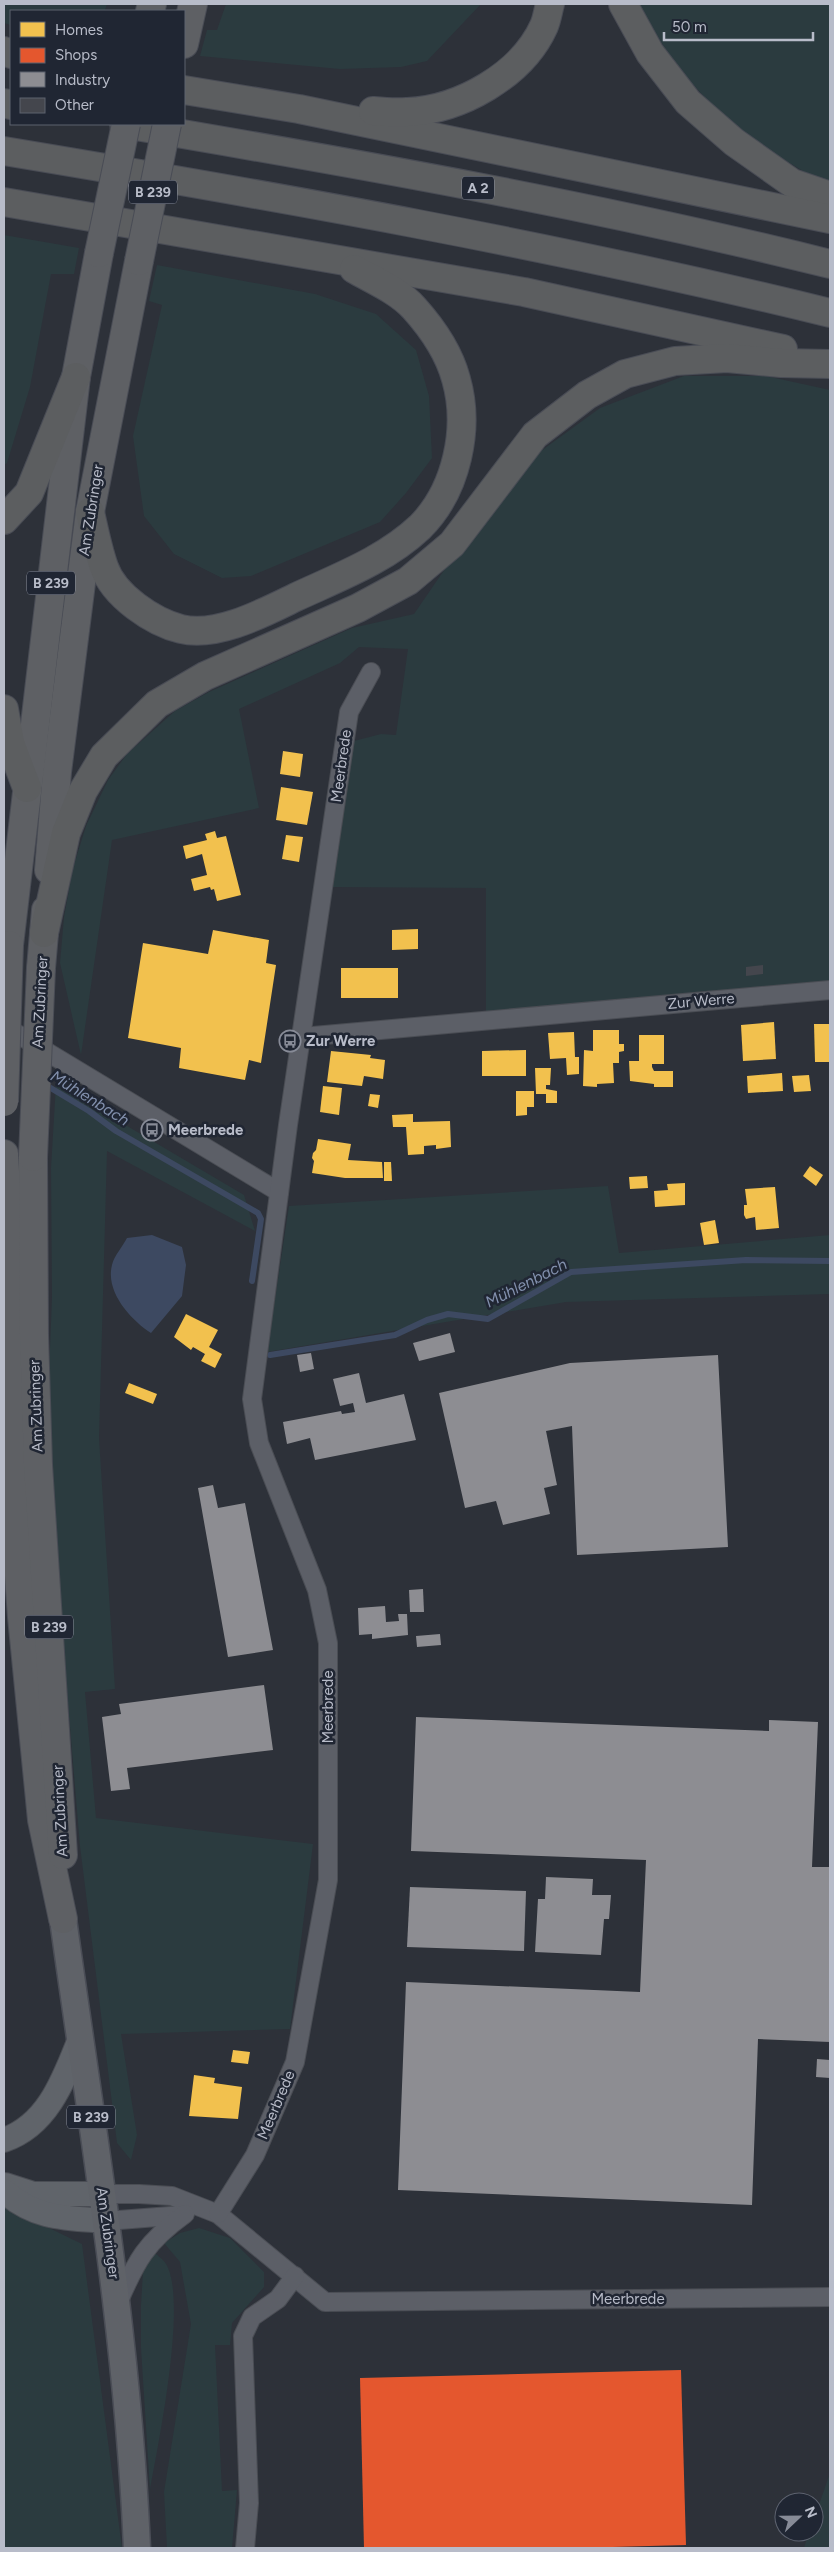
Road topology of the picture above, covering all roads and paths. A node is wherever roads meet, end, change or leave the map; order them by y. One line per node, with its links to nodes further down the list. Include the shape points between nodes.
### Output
1 (193, 4): 4 (highway)
2 (550, 4): 6 (highway, via 544,26 529,48 507,73 474,94 441,106 409,112)
3 (624, 4): 11 (highway, via 650,53 688,102 734,142 792,183)
4 (185, 40)
5 (185, 90): 6 (highway)
6 (299, 109): 13 (highway)
7 (125, 125): 18 (highway, Am Zubringer / B 239, bridge)
8 (131, 125): 15 (highway, A 2, via 565,205)
9 (167, 125): 19 (highway, Am Zubringer / B 239, bridge)
10 (4, 151): 16 (highway, via 452,229 726,287)
11 (830, 196)
12 (4, 202): 14 (highway)
13 (830, 219)
14 (333, 258): 17 (highway, via 524,292 705,330); 19 (highway, via 383,285 413,306 442,345 456,379 462,420 456,462 442,496 422,525 400,545 367,564 253,617 215,629 182,630 151,617 126,598 105,569)
15 (830, 264)
16 (830, 313)
17 (830, 362): 24 (highway, via 781,363 727,358 675,361 625,374 587,395 535,434 452,544 408,581 358,608 205,676 157,704 104,756 83,791 66,833)
18 (76, 377): 20 (highway, via 29,493); 23 (highway, Am Zubringer / B 239)
19 (90, 512): 24 (highway, Am Zubringer / B 239, via 57,772)
20 (4, 520)
21 (371, 672): 27 (street, Meerbrede, via 349,712)
22 (4, 709): 23 (highway, via 10,743)
23 (27, 788): 28 (highway, Am Zubringer / B 239, bridge, via 9,944)
24 (44, 933): 31 (highway, Am Zubringer / B 239, bridge, via 33,1157 34,1336 38,1465 63,1844)
25 (830, 990): 27 (street, Zur Werre)
26 (4, 1026): 30 (street)
27 (302, 1037): 30 (street, Meerbrede)
28 (4, 1102)
29 (4, 1154): 31 (highway, Am Zubringer / B 239, via 11,1465 21,1607 42,1820)
30 (279, 1192): 37 (street, Meerbrede, via 252,1399 259,1443 317,1590 328,1643 328,1880 294,2062 255,2155)
31 (63, 1919): 32 (main road, Am Zubringer / B 239)
32 (80, 2039): 33 (main road, via 51,2102 38,2119 14,2137); 36 (main road, Am Zubringer / B 239)
33 (4, 2140)
34 (4, 2185): 36 (main road, via 33,2194)
35 (4, 2191): 39 (main road, via 18,2204 35,2212 57,2218)
36 (102, 2194): 37 (street, Meerbrede, via 172,2196); 39 (main road, Am Zubringer / B 239)
37 (211, 2211): 38 (street); 40 (street, Meerbrede)
38 (185, 2214): 39 (street); 42 (street, via 166,2227 145,2249)
39 (106, 2221): 42 (main road, Am Zubringer / B 239)
40 (295, 2276): 41 (street, Meerbrede, via 325,2302); 44 (street, via 278,2299 252,2317 243,2336 249,2503)
41 (830, 2297)
42 (118, 2304): 43 (main road, Am Zubringer / B 239, via 133,2455)
43 (137, 2548)
44 (245, 2548)

